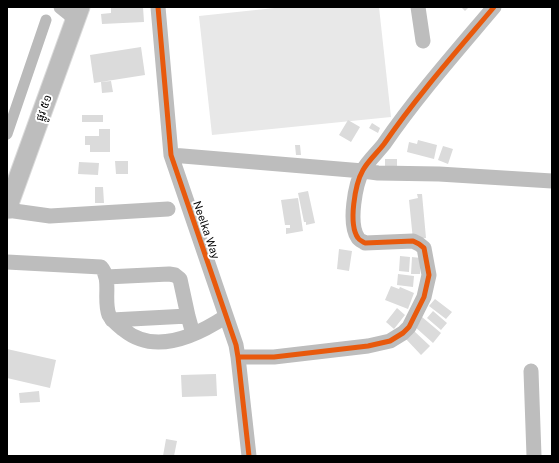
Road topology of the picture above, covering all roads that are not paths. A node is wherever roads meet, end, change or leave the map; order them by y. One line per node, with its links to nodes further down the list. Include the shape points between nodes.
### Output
1 (61, 7): 5 (street)
2 (158, 7): 7 (street, Neelka Way)
3 (418, 7): 6 (street)
4 (494, 7): 8 (street, via 404,115)
5 (78, 13): 11 (main road, ផ្លូវ ៥១)
6 (423, 41)
7 (171, 155): 8 (street); 15 (street, Neelka Way)
8 (363, 171): 9 (street); 18 (street, via 354,197 352,221 359,240 365,243 413,241 424,248 426,254 429,275 424,297 409,327 390,341 368,346 274,357)
9 (552, 181)
10 (168, 209): 11 (street, via 50,216)
11 (7, 210)
12 (7, 262): 13 (street, via 100,267)
13 (106, 277): 14 (street, via 175,275 180,279); 16 (street, via 107,303)
14 (188, 316): 16 (street); 17 (street)
15 (225, 317): 17 (street); 18 (street, Neelka Way)
16 (112, 320): 17 (street, via 130,335 148,342 172,341)
17 (193, 334)
18 (238, 357): 20 (street, Neelka Way)
19 (531, 371): 21 (street)
20 (249, 456)
21 (534, 456)

